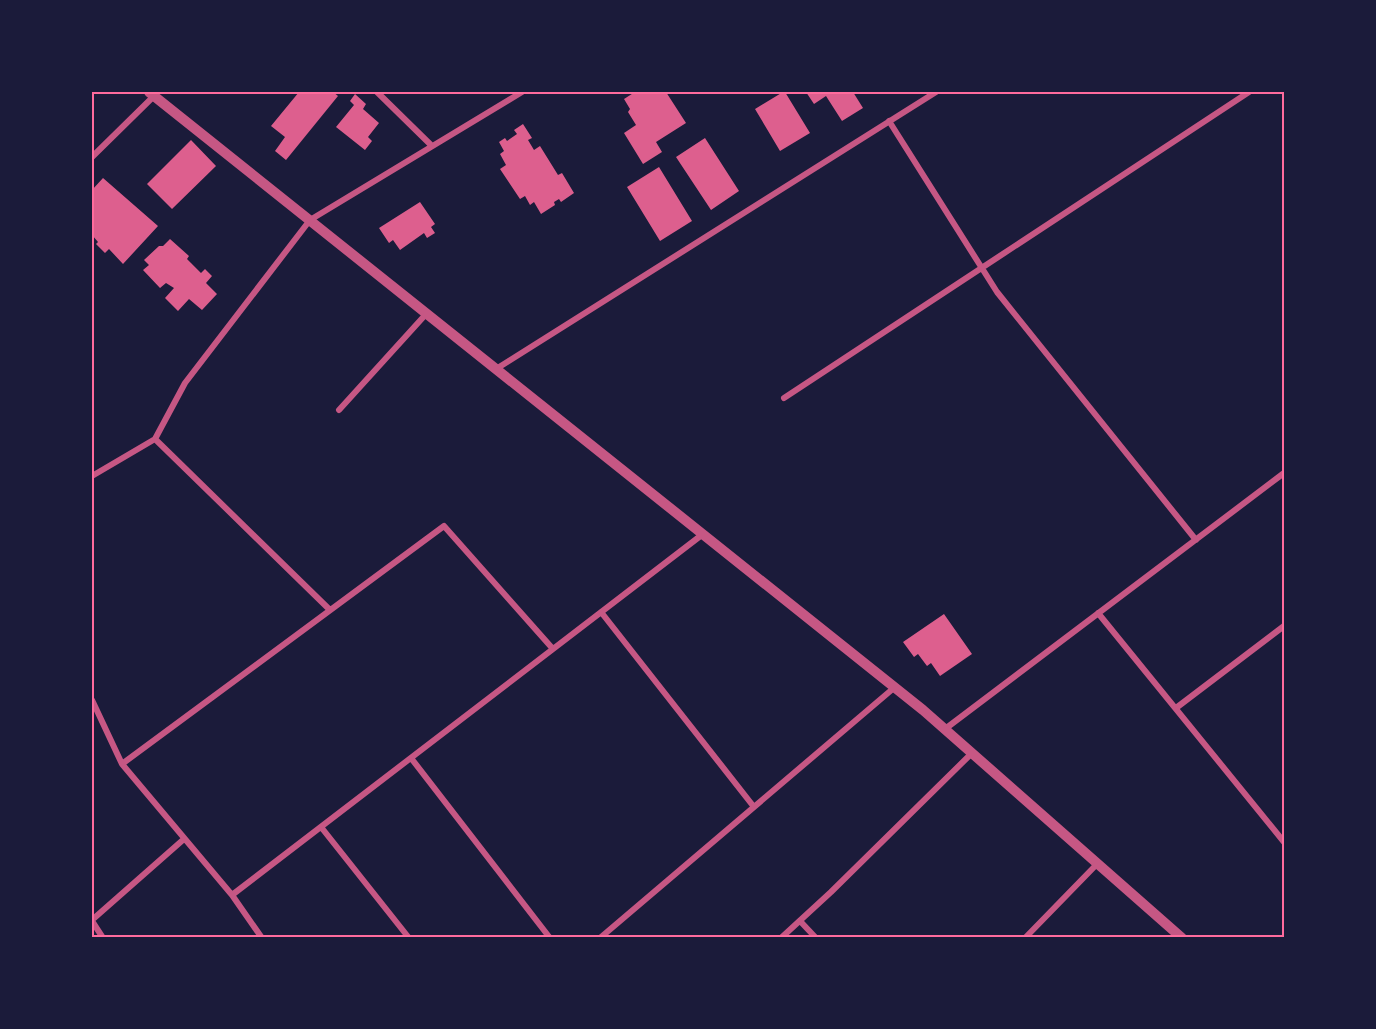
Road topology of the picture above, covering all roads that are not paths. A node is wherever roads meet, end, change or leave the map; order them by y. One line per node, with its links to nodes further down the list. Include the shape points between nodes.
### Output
1 (377, 92): 7 (street)
2 (522, 92): 7 (street)
3 (936, 92): 6 (street)
4 (1249, 92): 10 (street)
5 (152, 94): 8 (street); 9 (street)
6 (889, 121): 10 (street); 12 (street)
7 (432, 146): 9 (street)
8 (92, 157)
9 (310, 220): 11 (street); 15 (street, via 185,383)
10 (982, 267): 13 (street); 19 (street, via 997,292)
11 (427, 313): 12 (street); 14 (street)
12 (496, 369): 18 (street)
13 (784, 398)
14 (339, 410)
15 (155, 439): 17 (street); 20 (street)
16 (1284, 473): 19 (street)
17 (92, 476)
18 (703, 534): 21 (street); 25 (street)
19 (1196, 540): 22 (street)
20 (330, 610): 24 (street, via 444,526); 33 (street)
21 (601, 612): 24 (street); 34 (street)
22 (1098, 613): 27 (street); 30 (street)
23 (1284, 626): 27 (street)
24 (553, 649): 32 (street)
25 (896, 687): 30 (street); 34 (street)
26 (92, 700): 28 (street)
27 (1176, 708): 37 (street)
28 (98, 714): 29 (street); 33 (street)
29 (92, 718)
30 (945, 729): 31 (street)
31 (972, 753): 38 (street); 41 (street)
32 (411, 758): 35 (street); 45 (street)
33 (122, 764): 36 (street)
34 (754, 807): 46 (street)
35 (321, 827): 39 (street); 44 (street)
36 (184, 839): 39 (street); 40 (street)
37 (1284, 842)
38 (1098, 864): 49 (street); 50 (street)
39 (232, 896): 43 (street)
40 (92, 920): 42 (street)
41 (800, 921): 47 (street); 48 (street)
42 (103, 938)
43 (262, 938)
44 (409, 938)
45 (550, 938)
46 (600, 938)
47 (781, 938)
48 (816, 938)
49 (1024, 938)
50 (1182, 938)

